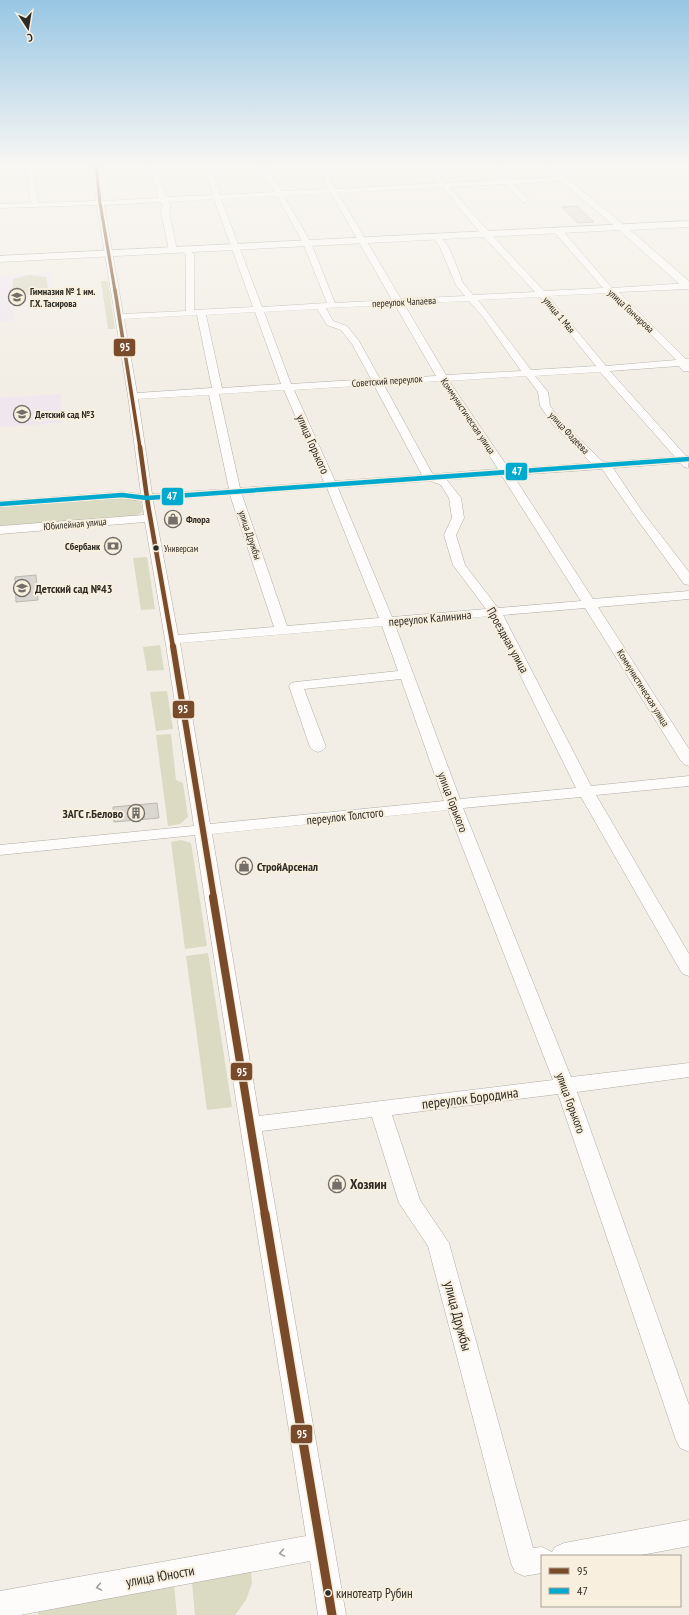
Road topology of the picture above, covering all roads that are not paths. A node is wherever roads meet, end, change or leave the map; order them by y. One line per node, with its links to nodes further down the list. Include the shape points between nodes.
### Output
1 (108, 241): 13 (street)
2 (176, 241): 12 (street)
3 (234, 241): 11 (street, улица Горького)
4 (337, 241): 10 (main road)
5 (363, 241): 19 (street, Коммунистическая улица)
6 (440, 241): 18 (street, улица Фадеева, via 460,285)
7 (493, 241): 17 (street, улица 1 Мая)
8 (568, 241): 16 (street, улица Гончарова)
9 (637, 241): 15 (main road)
10 (307, 243): 11 (main road); 20 (street, Проездная улица)
11 (236, 247): 12 (main road); 21 (street, улица Горького)
12 (179, 250): 13 (main road); 22 (street, via 190,254)
13 (110, 253): 14 (main road); 24 (street)
14 (0, 259)
15 (688, 286): 16 (street, переулок Чапаева)
16 (609, 290): 17 (street, переулок Чапаева); 25 (street, улица Гончарова)
17 (542, 294): 18 (street, переулок Чапаева); 26 (street, улица 1 Мая)
18 (470, 298): 19 (street, переулок Чапаева); 27 (street, улица Фадеева)
19 (397, 302): 20 (street, переулок Чапаева); 29 (street, Коммунистическая улица)
20 (326, 306): 21 (street, переулок Чапаева); 30 (street, Проездная улица, via 330,323 344,328)
21 (260, 310): 23 (street, переулок Чапаева); 31 (street, улица Горького)
22 (190, 313): 23 (street, переулок Чапаева); 24 (street, переулок Чапаева)
23 (201, 313): 32 (street, улица Дружбы)
24 (120, 317): 33 (street)
25 (687, 362): 26 (street, Советский переулок); 28 (street, улица Гончарова, via 684,367)
26 (603, 369): 27 (street, Советский переулок); 34 (street, улица 1 Мая)
27 (529, 372): 29 (street, Советский переулок); 35 (street, улица Фадеева, via 543,392 545,406 558,424 598,463)
28 (689, 372)
29 (442, 377): 30 (street, Советский переулок); 36 (street, Коммунистическая улица)
30 (379, 382): 31 (street, Советский переулок); 37 (street, Проездная улица, via 428,475)
31 (287, 386): 32 (street, Советский переулок); 38 (street, улица Горького)
32 (215, 390): 33 (street, Советский переулок); 39 (street, улица Дружбы)
33 (133, 396): 40 (street)
34 (687, 461): 35 (street)
35 (606, 466): 36 (street); 44 (street, улица Фадеева)
36 (506, 473): 37 (street); 46 (street, Коммунистическая улица)
37 (436, 478): 38 (street); 47 (street, Проездная улица, via 445,483 455,498 458,518 450,536 459,564)
38 (331, 485): 39 (street); 48 (street, улица Горького)
39 (235, 492): 40 (street); 49 (street, улица Дружбы)
40 (147, 498): 41 (street, via 122,495); 42 (street)
41 (0, 504)
42 (151, 518): 43 (street, Юбилейная улица); 50 (street)
43 (0, 530)
44 (689, 581)
45 (689, 595): 46 (street, переулок Калинина)
46 (589, 603): 47 (street, переулок Калинина); 53 (street, Коммунистическая улица)
47 (495, 612): 48 (street, переулок Калинина); 55 (street, Проездная улица)
48 (387, 621): 49 (street, переулок Калинина); 51 (street, улица Горького)
49 (282, 630): 50 (street, переулок Калинина)
50 (172, 640): 57 (street)
51 (406, 674): 52 (street, via 296,686); 56 (street, улица Горького)
52 (318, 747)
53 (689, 761)
54 (689, 781): 55 (street, переулок Толстого)
55 (586, 791): 56 (street, переулок Толстого); 59 (street, Проездная улица)
56 (454, 805): 57 (street, переулок Толстого); 61 (street, улица Горького)
57 (203, 830): 58 (street, переулок Толстого); 63 (street)
58 (0, 850)
59 (689, 970)
60 (689, 1070): 61 (street, переулок Бородина)
61 (565, 1086): 62 (street, переулок Бородина); 64 (street, улица Горького)
62 (380, 1109): 63 (street, переулок Бородина); 68 (street, улица Дружбы, via 410,1204 438,1243 524,1563)
63 (250, 1125): 66 (street)
64 (689, 1440)
65 (689, 1533): 67 (street)
66 (321, 1546): 69 (street, улица Юности, one-way to 69); 70 (street)
67 (569, 1555)
68 (541, 1560)
69 (0, 1605)
70 (332, 1615)

